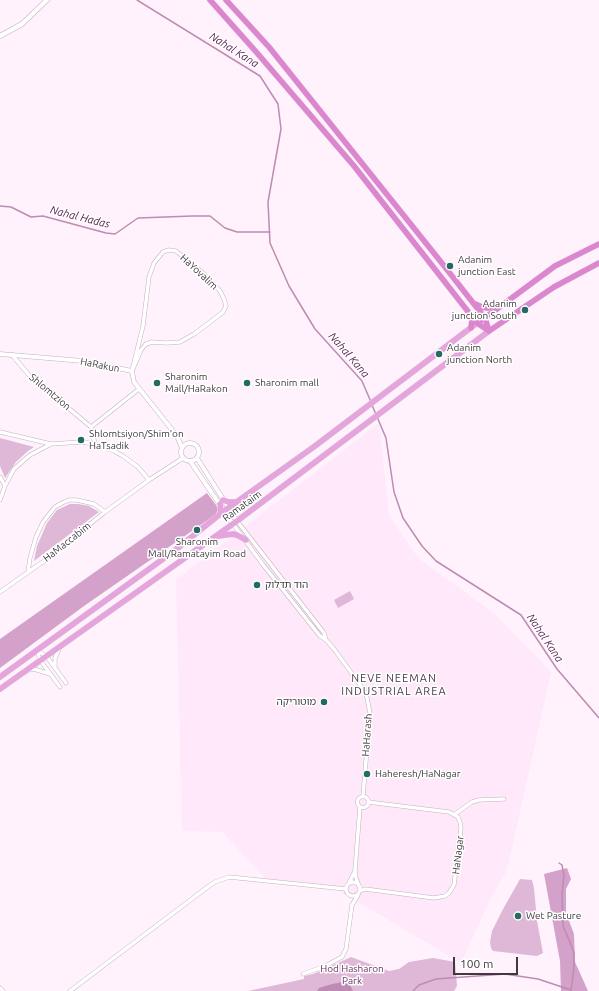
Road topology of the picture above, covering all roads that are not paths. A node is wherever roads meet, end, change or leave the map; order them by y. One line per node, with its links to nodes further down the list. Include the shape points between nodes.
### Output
1 (47, 0): 4 (main road, via 22,24)
2 (210, 0): 9 (highway, via 354,166)
3 (226, 0): 7 (highway, via 269,47)
4 (0, 36)
5 (599, 244): 8 (highway, via 554,266)
6 (599, 263): 13 (highway, via 554,287)
7 (470, 300): 8 (highway, via 487,308); 10 (highway)
8 (503, 304): 10 (highway)
9 (471, 314): 11 (highway); 12 (highway)
10 (485, 318): 11 (highway); 13 (highway)
11 (477, 323): 12 (main road, Ramataim); 13 (highway)
12 (471, 328): 33 (main road, Ramataim)
13 (489, 331): 37 (main road, Ramataim)
14 (0, 354): 15 (street, HaRakun)
15 (12, 355): 16 (street, HaRakun, via 82,361); 18 (street, Shlomtzion, via 29,375)
16 (132, 371): 16 (street, HaYovalim, via 146,344 180,342 209,323 223,312 226,306 220,291 176,251 163,252 154,263 149,277); 17 (street, HaRakun, via 134,382)
17 (139, 389): 18 (street); 20 (street, HaRakun)
18 (91, 426): 22 (street)
19 (0, 432): 21 (street)
20 (177, 436): 23 (street); 24 (street, HaRakun)
21 (51, 444): 22 (street); 30 (street, via 30,455 14,469)
22 (94, 444): 29 (street, via 123,456 138,467)
23 (187, 444): 24 (street); 26 (street, via 197,447)
24 (182, 448): 25 (street)
25 (183, 458): 27 (street); 29 (street, HaMaccabim)
26 (197, 458): 27 (street); 32 (street)
27 (190, 461): 32 (street)
28 (0, 477): 30 (street)
29 (149, 480): 35 (street, HaMaccabim)
30 (5, 486): 31 (street)
31 (0, 500)
32 (222, 502): 33 (main road); 34 (street); 36 (main road)
33 (237, 502): 34 (main road, Ramataim)
34 (226, 509): 36 (main road, Ramataim); 37 (street)
35 (105, 512): 40 (street, HaMaccabim); 40 (street, HaMaccabim, via 94,504 77,500 69,500 55,507 36,537)
36 (219, 515): 44 (main road, Ramataim, via 174,551)
37 (235, 522): 38 (main road, Ramataim); 39 (street, HaHarash); 42 (street, HaHarash, via 324,634)
38 (212, 538): 39 (main road, via 233,534); 43 (main road, Ramataim)
39 (246, 540): 42 (street, HaHarash, via 264,566 320,636)
40 (28, 572): 41 (street, HaMaccabim)
41 (0, 592)
42 (326, 640): 54 (street, HaHarash, via 365,690 368,700 369,720)
43 (59, 648): 45 (main road, Ramataim); 47 (street)
44 (37, 650): 45 (street); 46 (street); 50 (main road, Ramataim)
45 (47, 656): 46 (main road, Ramataim); 47 (street)
46 (40, 660): 48 (main road, Ramataim); 49 (street)
47 (55, 667): 51 (street)
48 (26, 670): 49 (street, via 34,669); 53 (main road, Ramataim)
49 (50, 674): 52 (street)
50 (0, 676)
51 (66, 683)
52 (60, 687)
53 (0, 689)
54 (363, 796): 56 (street); 57 (street, via 357,800)
55 (504, 799): 58 (street, via 472,802)
56 (368, 802): 57 (street, via 366,806); 58 (street)
57 (360, 807): 59 (street)
58 (455, 814): 63 (street, HaNagar, via 460,820 461,828 454,885 448,894 434,898 364,889)
59 (355, 870): 60 (street); 61 (street)
60 (348, 884): 61 (street, via 355,882); 62 (street)
61 (360, 886): 63 (street)
62 (346, 888): 64 (street); 69 (street, via 230,877 215,882)
63 (359, 893): 64 (street); 65 (street)
64 (349, 895): 65 (street)
65 (352, 905): 66 (street, via 346,949 342,957)
66 (303, 974)
67 (0, 988): 68 (street)
68 (3, 991)
69 (70, 991)

